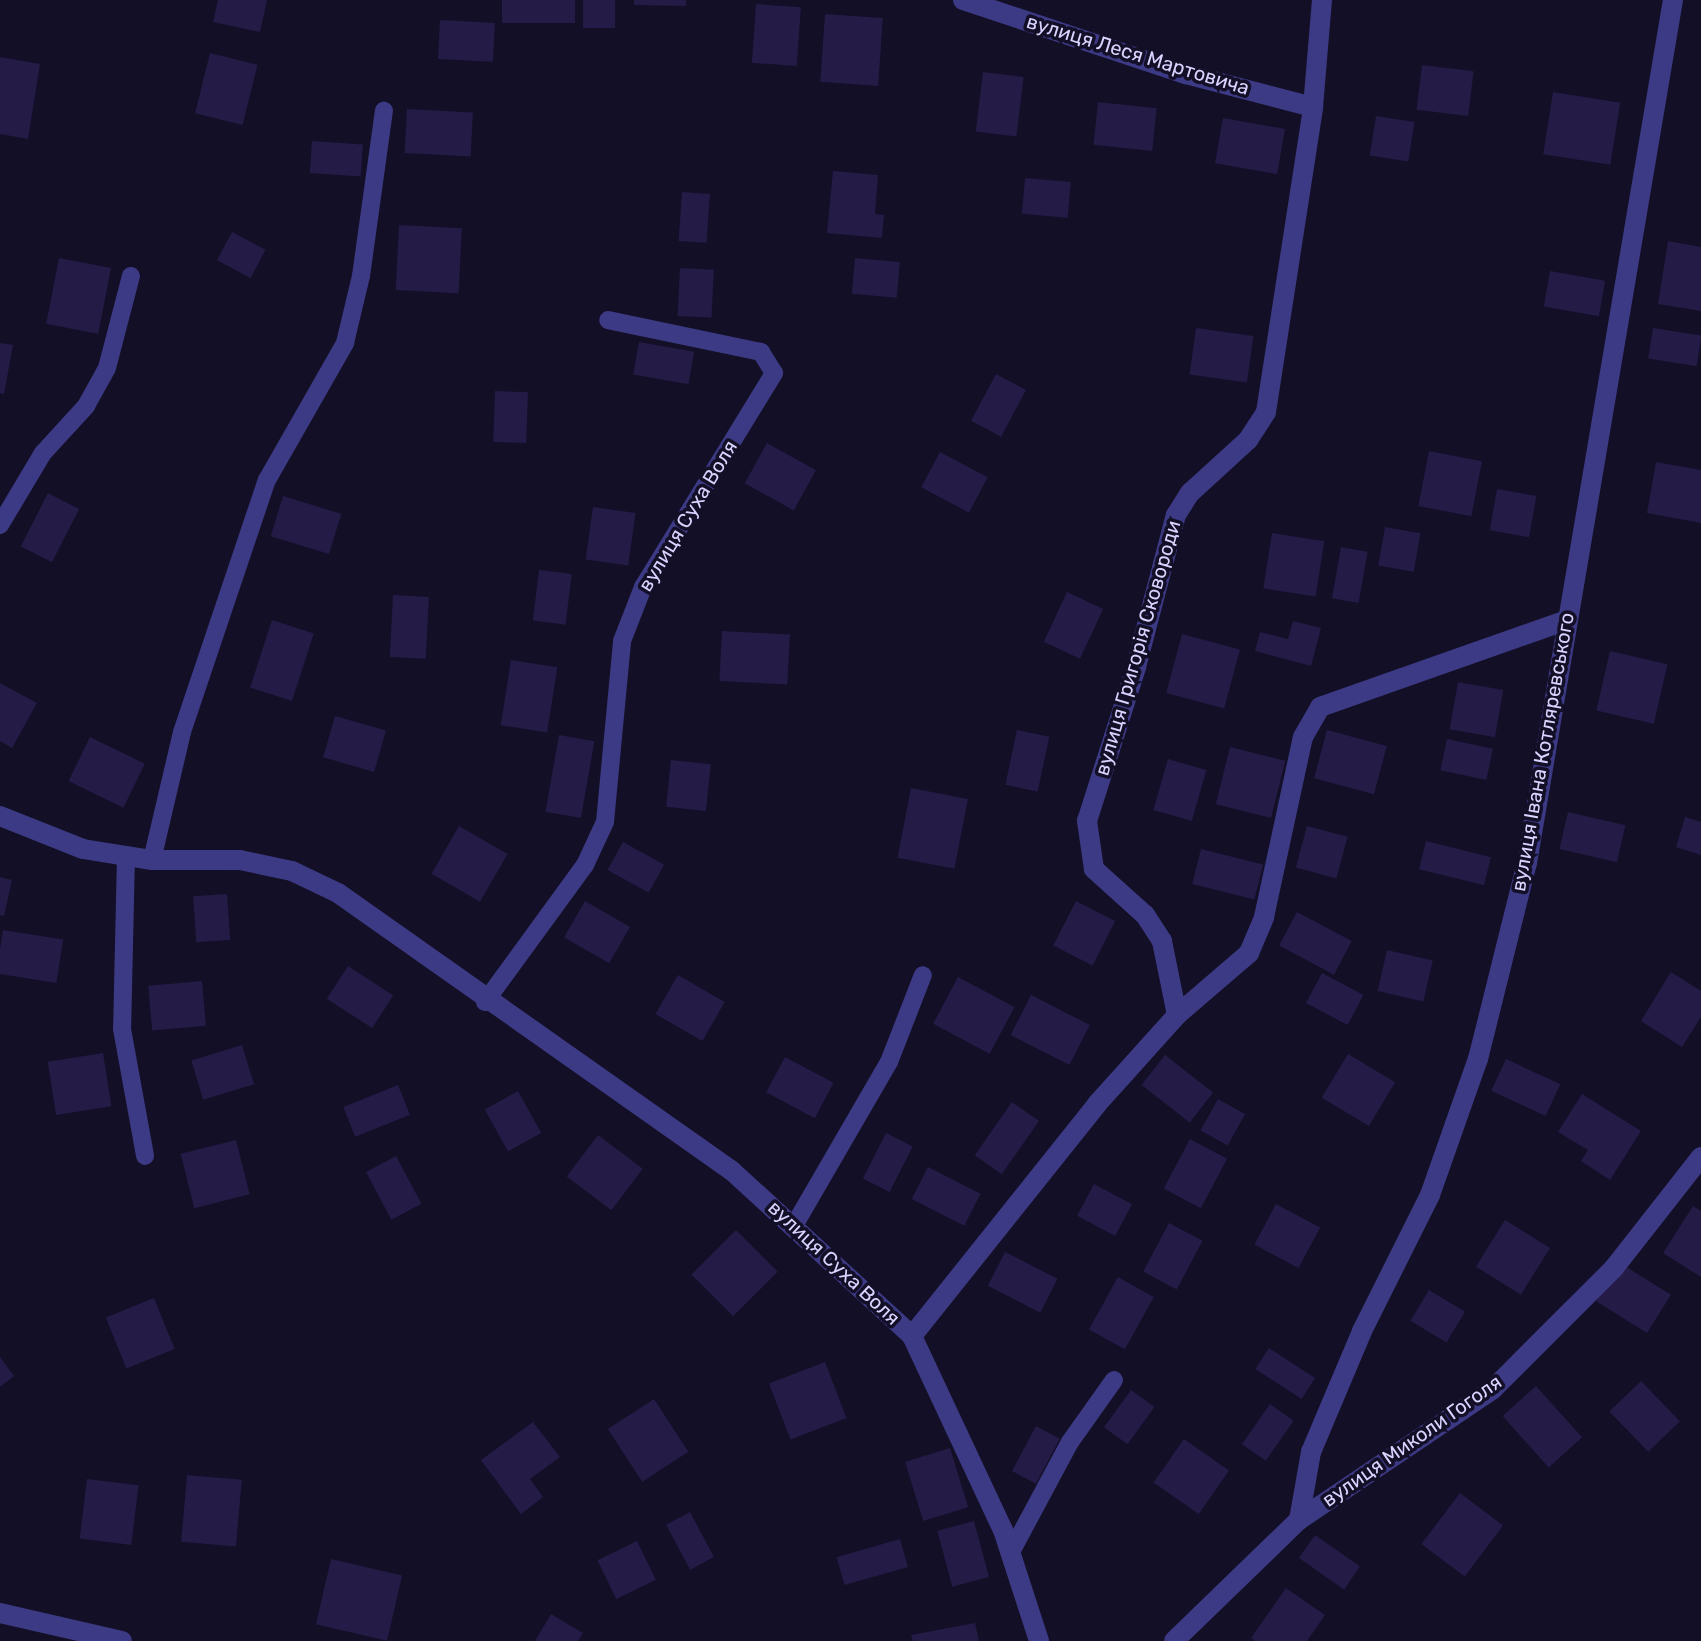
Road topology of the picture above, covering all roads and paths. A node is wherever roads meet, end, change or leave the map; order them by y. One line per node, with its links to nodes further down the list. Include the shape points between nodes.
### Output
1 (963, 0): 4 (street, вулиця Леся Мартовича, via 1186,74)
2 (1322, 0): 4 (street, вулиця Григорія Сковороди)
3 (1673, 0): 9 (street, вулиця Івана Котляревського)
4 (1313, 107): 15 (street, вулиця Григорія Сковороди, via 1266,412 1248,440 1190,493 1176,515 1136,667 1087,821 1094,869 1145,915 1162,941)
5 (384, 111): 12 (lane, via 361,276 345,343 267,480 182,732)
6 (131, 276): 8 (lane, via 107,368 86,406 43,453)
7 (608, 320): 14 (lane, вулиця Суха Воля, via 761,352 774,373 643,587 622,641 605,822 585,865)
8 (0, 525)
9 (1564, 621): 15 (street, via 1320,707 1303,737 1264,917 1249,953); 21 (street, вулиця Івана Котляревського, via 1527,863 1478,1059 1430,1195 1362,1331 1311,1452)
10 (0, 816): 11 (street, вулиця Суха Воля, via 83,849)
11 (126, 856): 12 (street, вулиця Суха Воля); 16 (lane, via 122,1029)
12 (152, 860): 14 (street, вулиця Суха Воля, via 240,860 292,871 338,893)
13 (923, 975): 18 (lane, via 889,1062)
14 (485, 1002): 18 (street, вулиця Суха Воля, via 731,1170)
15 (1177, 1015): 19 (street, via 1097,1104)
16 (145, 1156)
17 (1701, 1157): 21 (street, вулиця Миколи Гоголя, via 1614,1268 1493,1389)
18 (795, 1224): 19 (street, вулиця Суха Воля)
19 (912, 1336): 22 (street, вулиця Суха Воля)
20 (1114, 1380): 22 (lane, via 1070,1442)
21 (1299, 1520): 26 (street, вулиця Миколи Гоголя)
22 (1011, 1552): 25 (street, вулиця Суха Воля)
23 (0, 1613): 24 (street)
24 (122, 1641)
25 (1039, 1641)
26 (1174, 1641)

